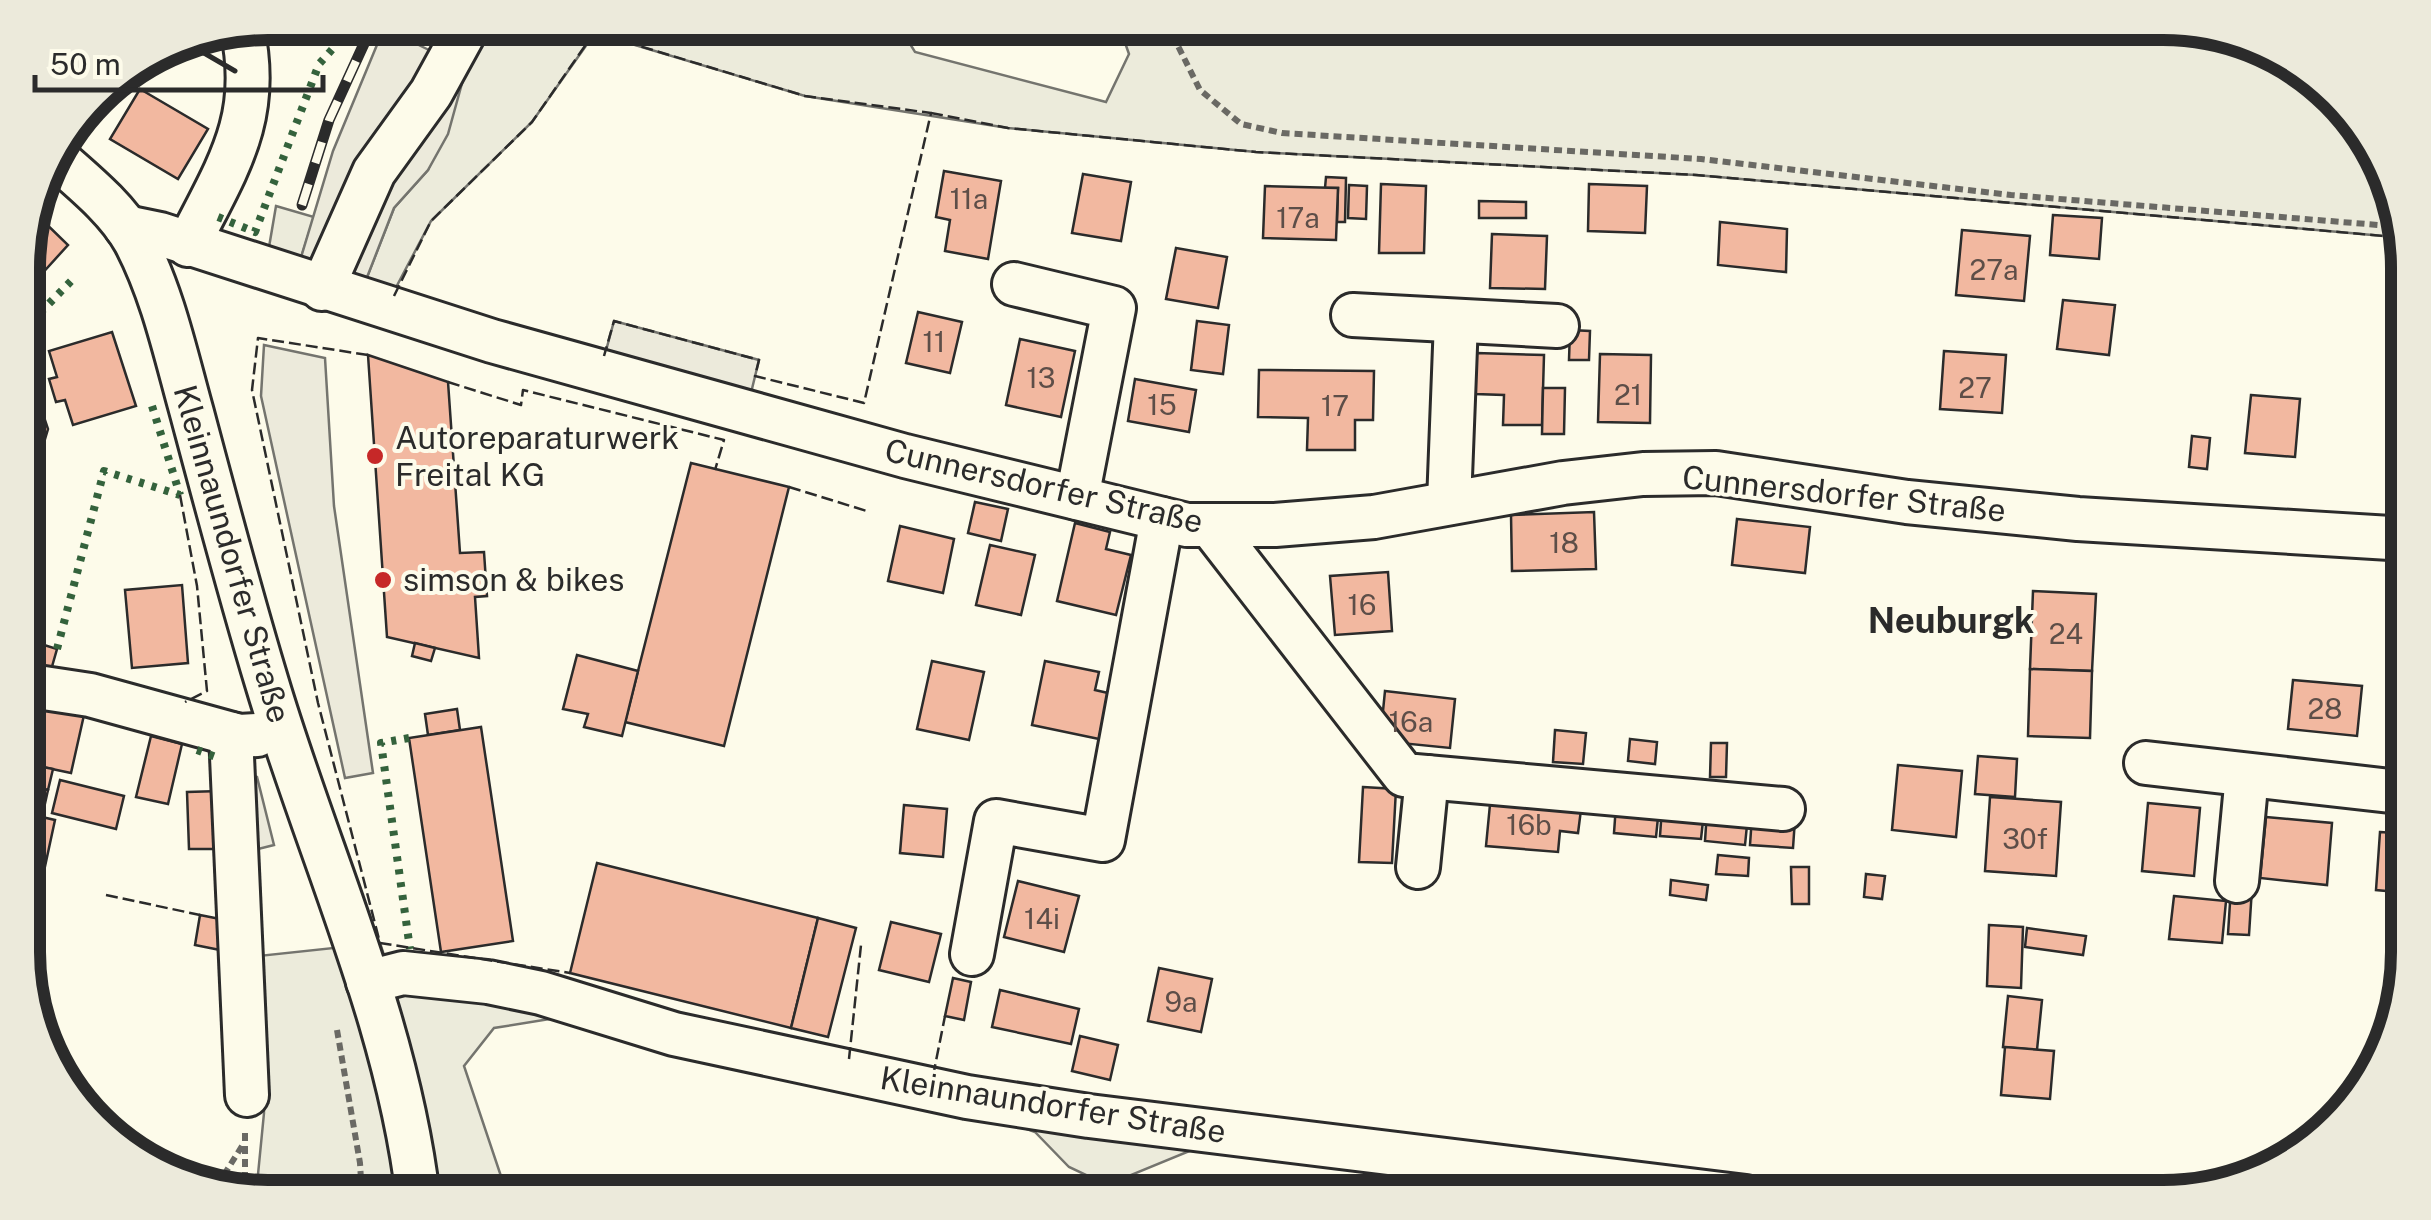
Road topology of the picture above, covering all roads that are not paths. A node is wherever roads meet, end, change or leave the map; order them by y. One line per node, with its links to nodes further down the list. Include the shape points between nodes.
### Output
1 (460, 40): 7 (street, via 374,172)
2 (244, 42): 5 (street, via 248,107 239,141)
3 (65, 166): 4 (street, Kleinnaundorfer Straße)
4 (126, 227): 5 (street, Cunnersdorfer Straße); 17 (street, Kleinnaundorfer Straße, via 169,328)
5 (188, 244): 7 (street, Cunnersdorfer Straße)
6 (1014, 284): 11 (street, via 1114,308)
7 (322, 289): 11 (street, Cunnersdorfer Straße, via 841,439)
8 (1353, 316): 9 (street)
9 (1456, 320): 10 (street); 12 (street)
10 (1558, 326)
11 (1076, 498): 13 (street, Cunnersdorfer Straße)
12 (1449, 504): 14 (street, Cunnersdorfer Straße, via 1374,517); 15 (street, Cunnersdorfer Straße, via 1643,474 1716,474 2078,520)
13 (1162, 519): 14 (street, Cunnersdorfer Straße); 26 (street, via 1103,840 996,820)
14 (1210, 524): 21 (street, via 1404,775)
15 (2391, 538)
16 (40, 689): 18 (street, via 90,695)
17 (282, 732): 18 (street); 27 (street, Kleinnaundorfer Straße)
18 (231, 734): 28 (street)
19 (2146, 763): 20 (street)
20 (2246, 774): 22 (street); 25 (street)
21 (1427, 777): 23 (street); 24 (street)
22 (2391, 791)
23 (1782, 809)
24 (1418, 867)
25 (2237, 881)
26 (972, 954)
27 (368, 982): 29 (street, Kleinnaundorfer Straße); 30 (street, Kleinnaundorfer Straße, via 403,973 488,982 674,1034 967,1097)
28 (247, 1095)
29 (416, 1180)
30 (1609, 1180)

